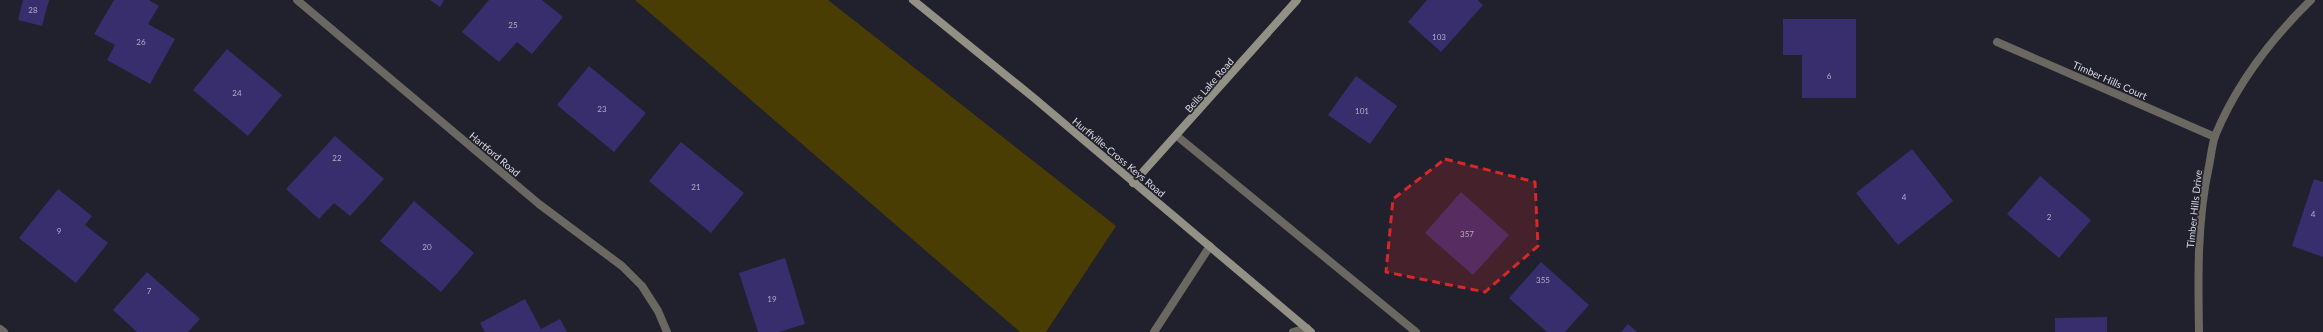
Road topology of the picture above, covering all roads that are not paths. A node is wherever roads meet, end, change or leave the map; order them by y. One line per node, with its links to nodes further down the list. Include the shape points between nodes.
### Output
1 (297, 0): 13 (street, Hartford Road, via 539,204 622,266 642,286 658,311)
2 (913, 0): 8 (main road, Hurffville-Cross Keys Road)
3 (1297, 0): 6 (main road, Bells Lake Road)
4 (2311, 0): 7 (street, Timber Hills Drive, via 2272,42 2233,100)
5 (1997, 42): 7 (street, Timber Hills Court)
6 (1177, 136): 8 (main road, Bells Lake Road); 16 (street)
7 (2215, 137): 17 (street, Timber Hills Drive, via 2202,216)
8 (1133, 183): 9 (main road, Hurffville-Cross Keys Road)
9 (1210, 246): 11 (main road, Hurffville-Cross Keys Road); 14 (street)
10 (0, 329): 12 (street)
11 (1309, 330): 15 (street)
12 (4, 332)
13 (667, 332)
14 (1154, 332)
15 (1293, 332)
16 (1416, 332)
17 (2199, 332)

